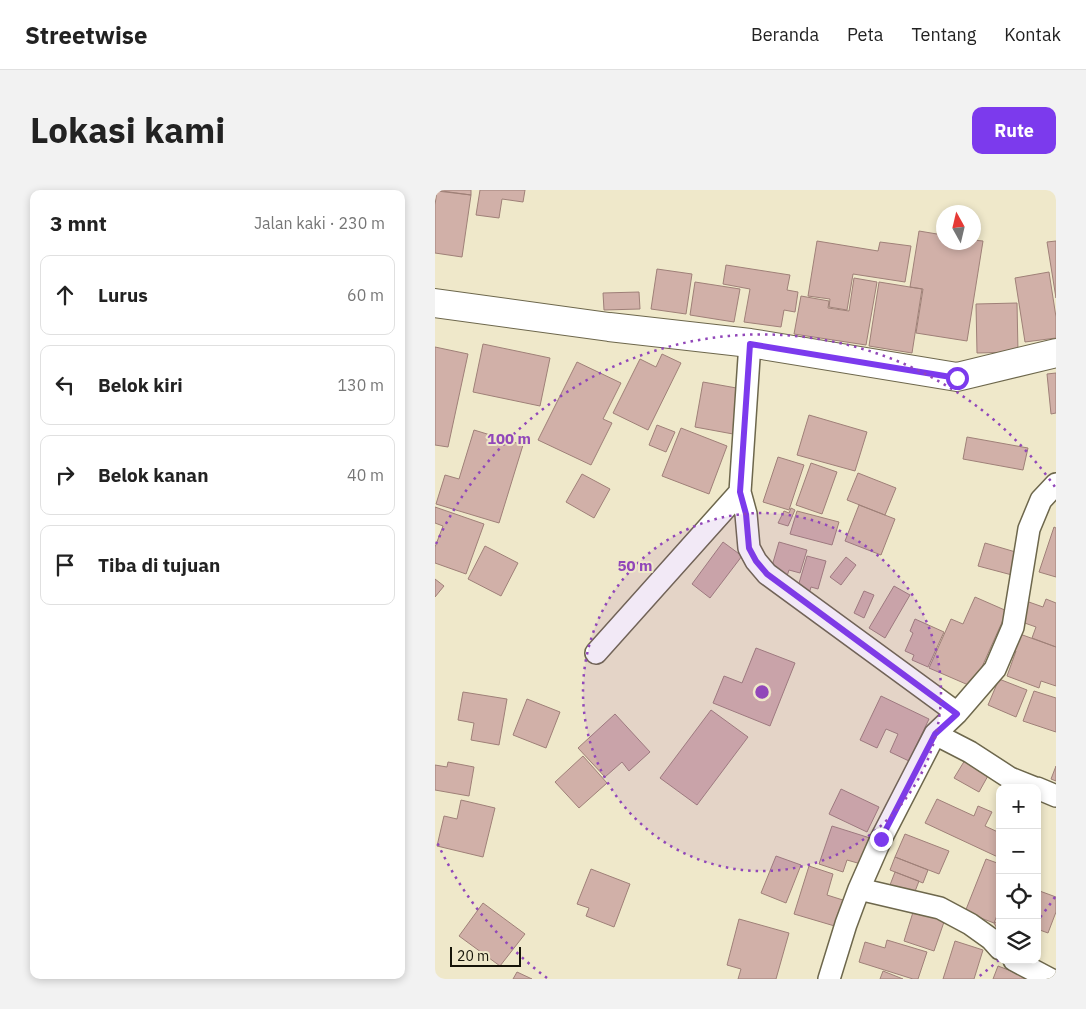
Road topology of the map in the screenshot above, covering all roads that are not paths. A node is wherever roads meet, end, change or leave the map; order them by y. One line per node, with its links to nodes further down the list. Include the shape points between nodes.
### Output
1 (435, 303): 2 (main road)
2 (750, 344): 3 (main road, via 957,378); 5 (street)
3 (1056, 353)
4 (1056, 484): 7 (street, via 1041,500 1029,529 1013,627 995,668)
5 (740, 492): 6 (street); 7 (street, via 749,548 767,574)
6 (596, 654)
7 (957, 714): 8 (street)
8 (935, 734): 9 (street); 12 (street)
9 (1026, 784)
10 (1041, 790): 11 (street)
11 (1056, 796)
12 (859, 889): 13 (street, via 940,908 970,924); 15 (street)
13 (996, 945)
14 (1022, 964): 16 (street)
15 (829, 979)
16 (1050, 979)

